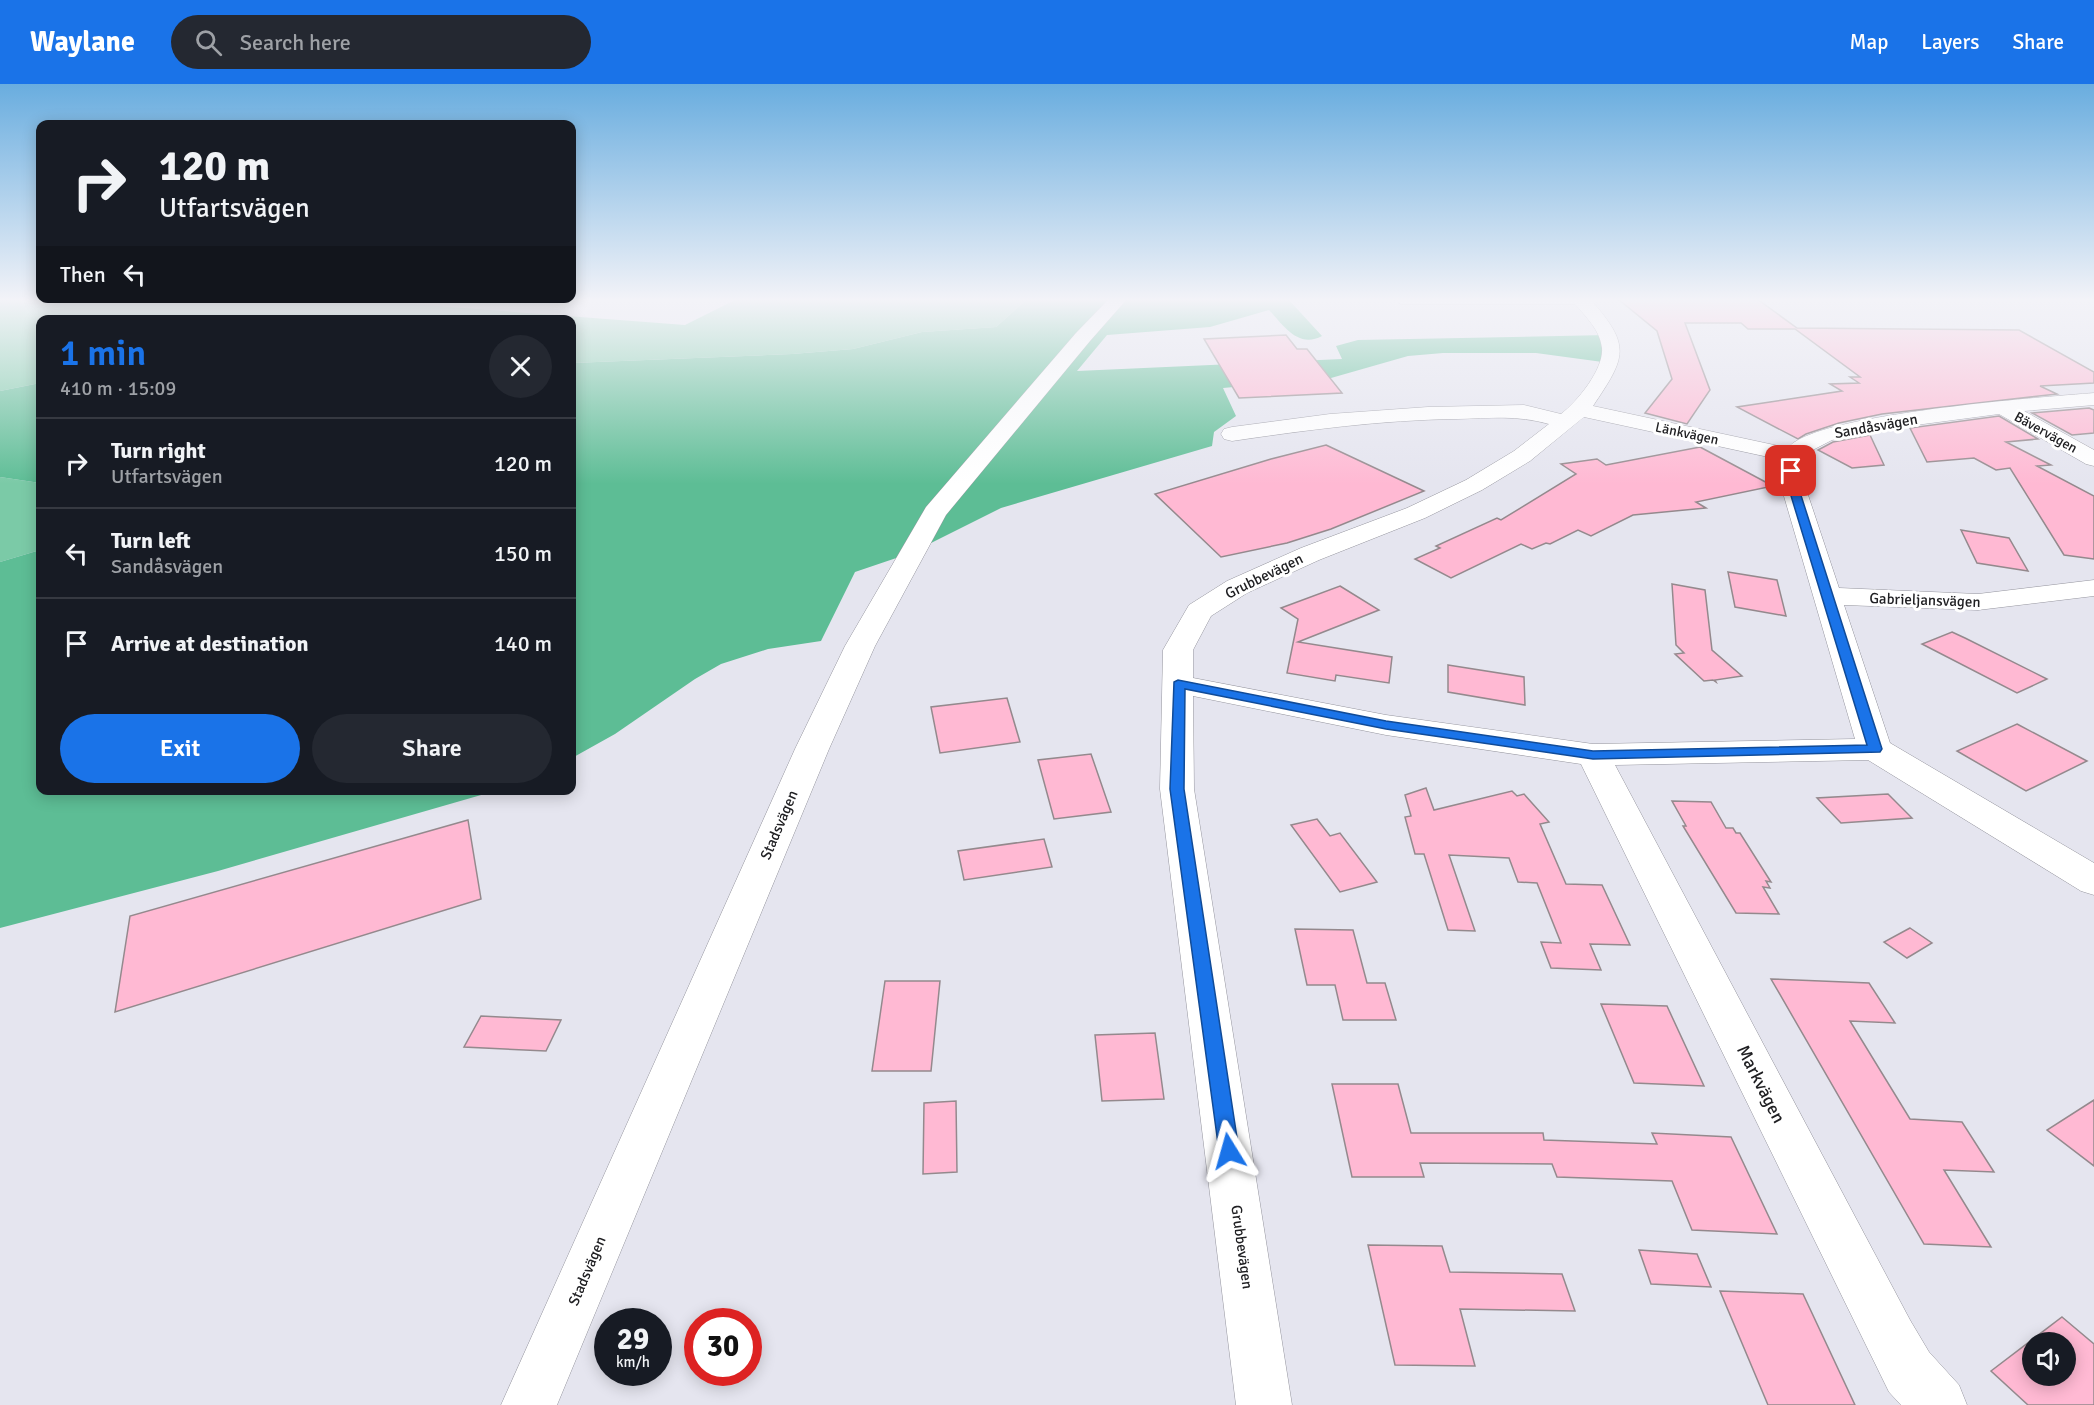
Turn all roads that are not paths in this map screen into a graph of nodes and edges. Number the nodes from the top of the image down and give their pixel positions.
1 (1063, 361) edge
2 (1609, 361) edge
3 (2094, 399) edge
4 (1999, 406) junction
5 (1572, 416) junction
6 (1232, 434) dead end
7 (1794, 456) junction
8 (2094, 459) edge
9 (2094, 588) edge
10 (1827, 596) junction
11 (1178, 684) junction
12 (1875, 749) junction
13 (1593, 755) junction
14 (2094, 881) edge
15 (529, 1405) edge
16 (1264, 1405) edge
17 (1939, 1405) edge

1 - 15 street, Stadsvägen
2 - 5 street, Grubbevägen
3 - 4 street, Sandåsvägen
4 - 7 street, Sandåsvägen
4 - 8 street, Bävervägen
5 - 6 street
5 - 7 street, Länkvägen
5 - 11 street, Grubbevägen
7 - 10 street
9 - 10 street, Gabrieljansvägen
10 - 12 street
11 - 13 street
11 - 16 street, Grubbevägen
12 - 13 street
12 - 14 street
13 - 17 street, Markvägen

